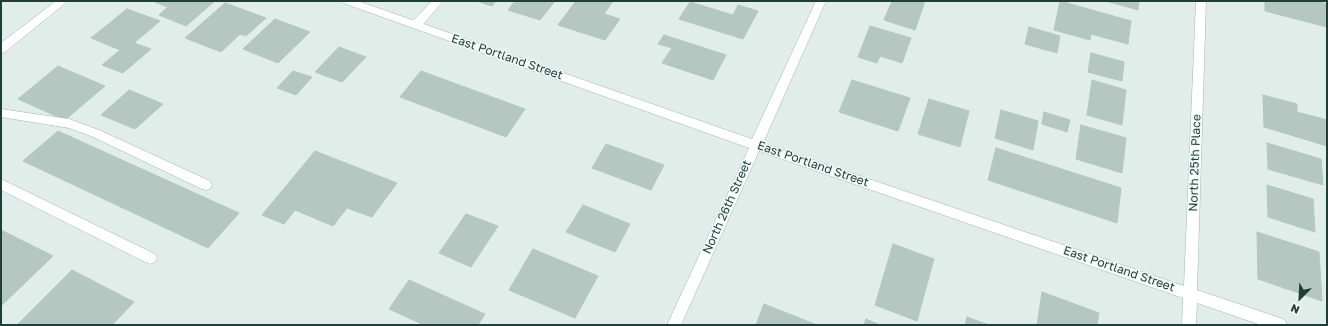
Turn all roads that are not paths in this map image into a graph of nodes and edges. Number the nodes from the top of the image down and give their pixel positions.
1 (63, 1) edge
2 (347, 1) edge
3 (438, 1) edge
4 (821, 1) edge
5 (1200, 1) edge
6 (416, 25) junction
7 (1, 49) edge
8 (1, 113) edge
9 (755, 145) junction
10 (1, 184) edge
11 (206, 185) dead end
12 (150, 258) dead end
13 (1190, 294) junction
14 (674, 325) edge
15 (1189, 325) edge
16 (1280, 325) edge

1 - 7 street
2 - 6 street, East Portland Street
3 - 6 street
4 - 9 street, North 26th Street
5 - 13 street, North 25th Place
6 - 9 street, East Portland Street
8 - 11 street
9 - 13 street, East Portland Street
9 - 14 street, North 26th Street
10 - 12 street
13 - 15 street, North 25th Place
13 - 16 street, East Portland Street

